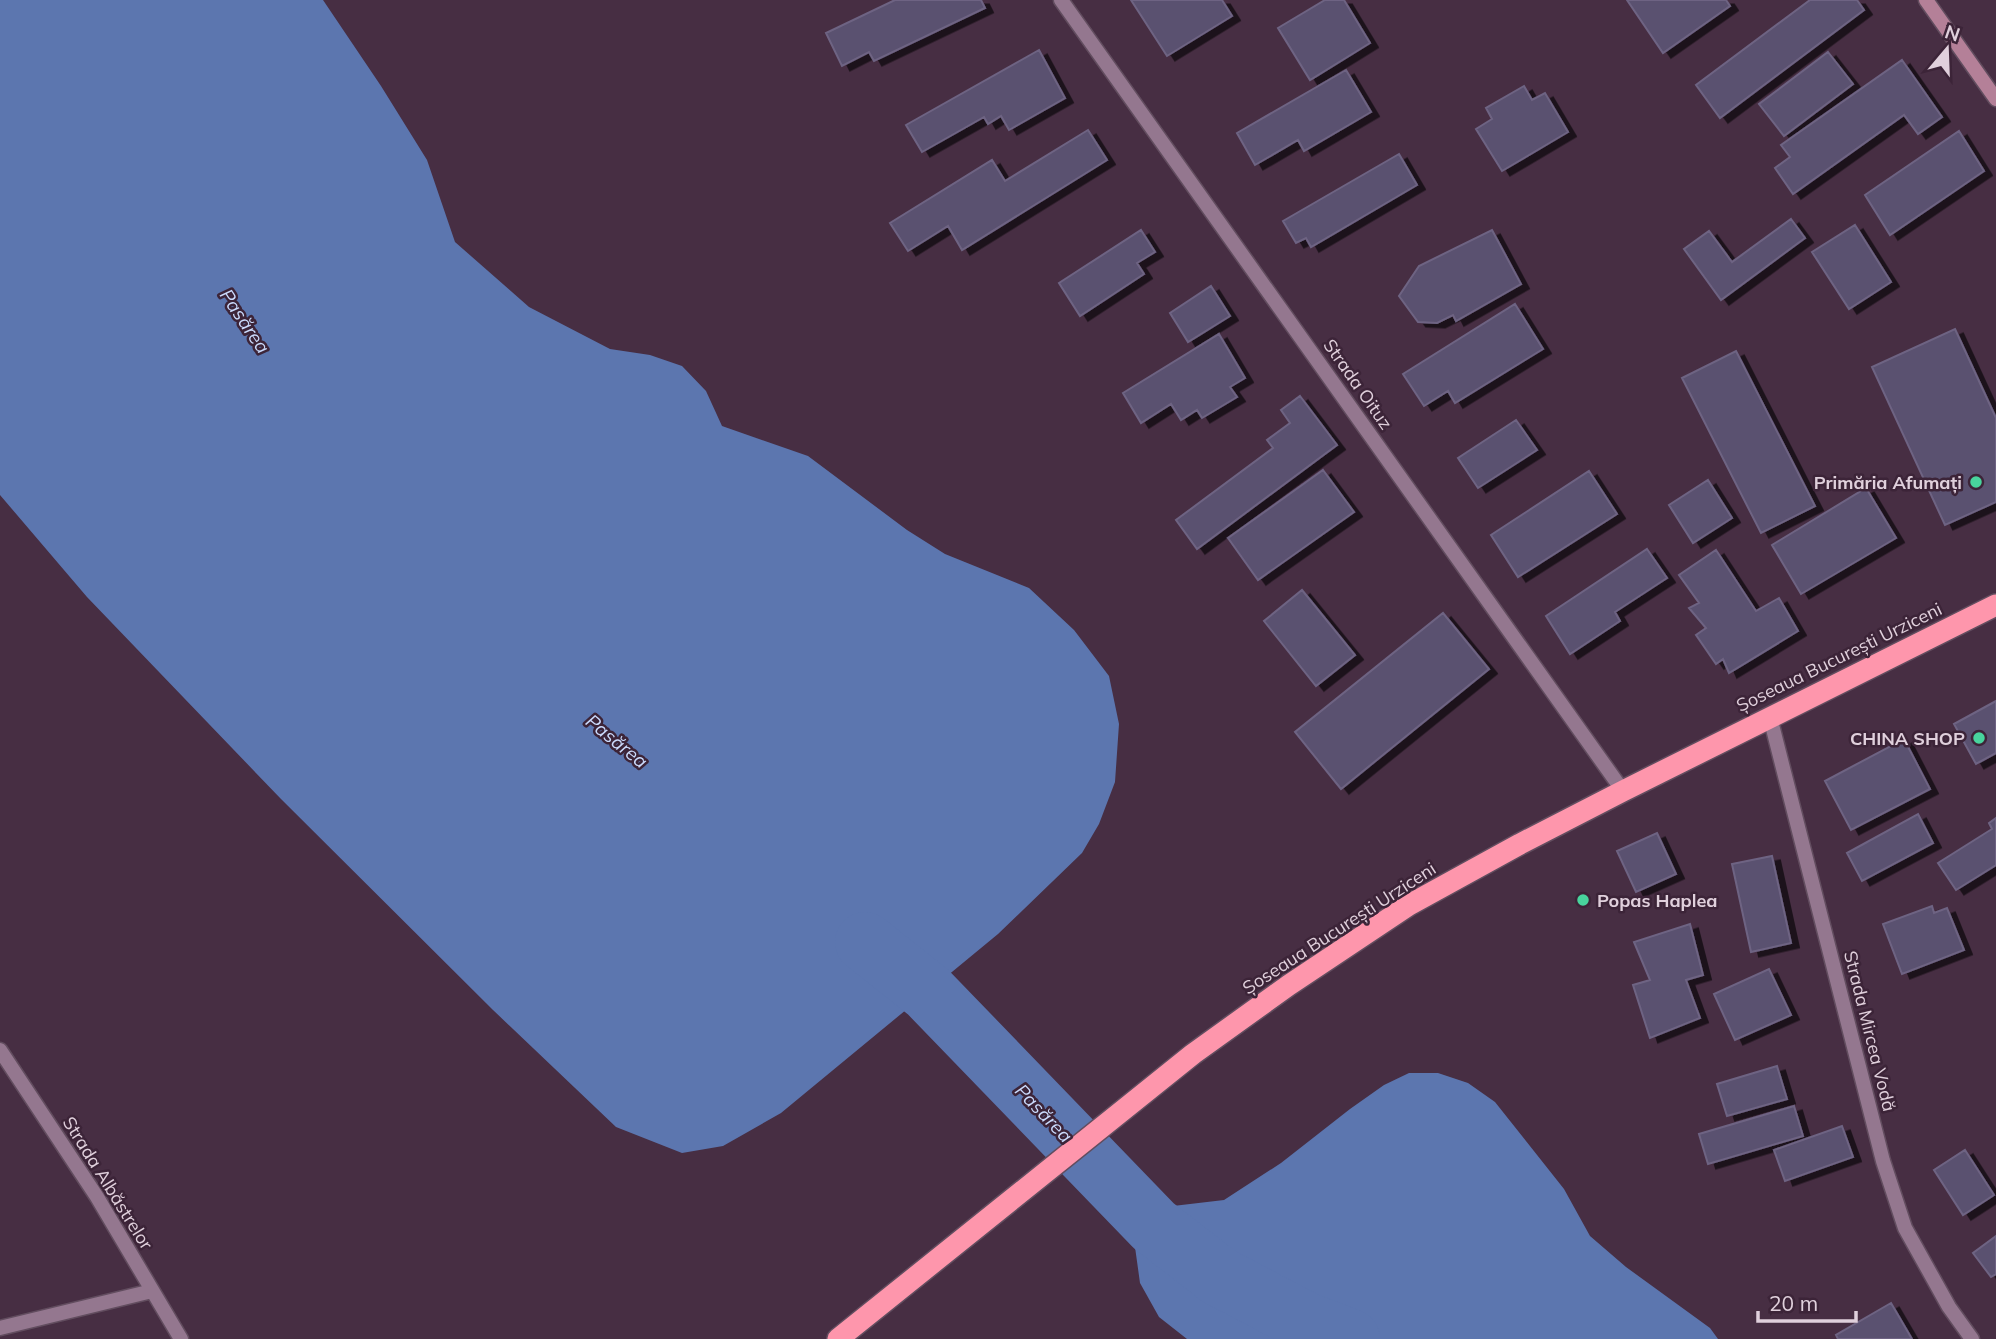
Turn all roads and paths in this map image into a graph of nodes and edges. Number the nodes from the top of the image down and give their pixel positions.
1 (1061, 0) edge
2 (1926, 0) edge
3 (1996, 99) edge
4 (1996, 605) edge
5 (1770, 717) junction
6 (1623, 791) junction
7 (0, 1050) edge
8 (152, 1291) junction
9 (0, 1328) edge
10 (181, 1339) edge
11 (838, 1339) edge
12 (1972, 1339) edge

1 - 6 street, Strada Oituz
2 - 3 main road
4 - 5 highway, Șoseaua București Urziceni
5 - 6 highway, Șoseaua București Urziceni
5 - 12 street, Strada Mircea Vodă
6 - 11 highway, Șoseaua București Urziceni
7 - 8 street, Strada Albăstrelor
8 - 9 street
8 - 10 street, Strada Albăstrelor

